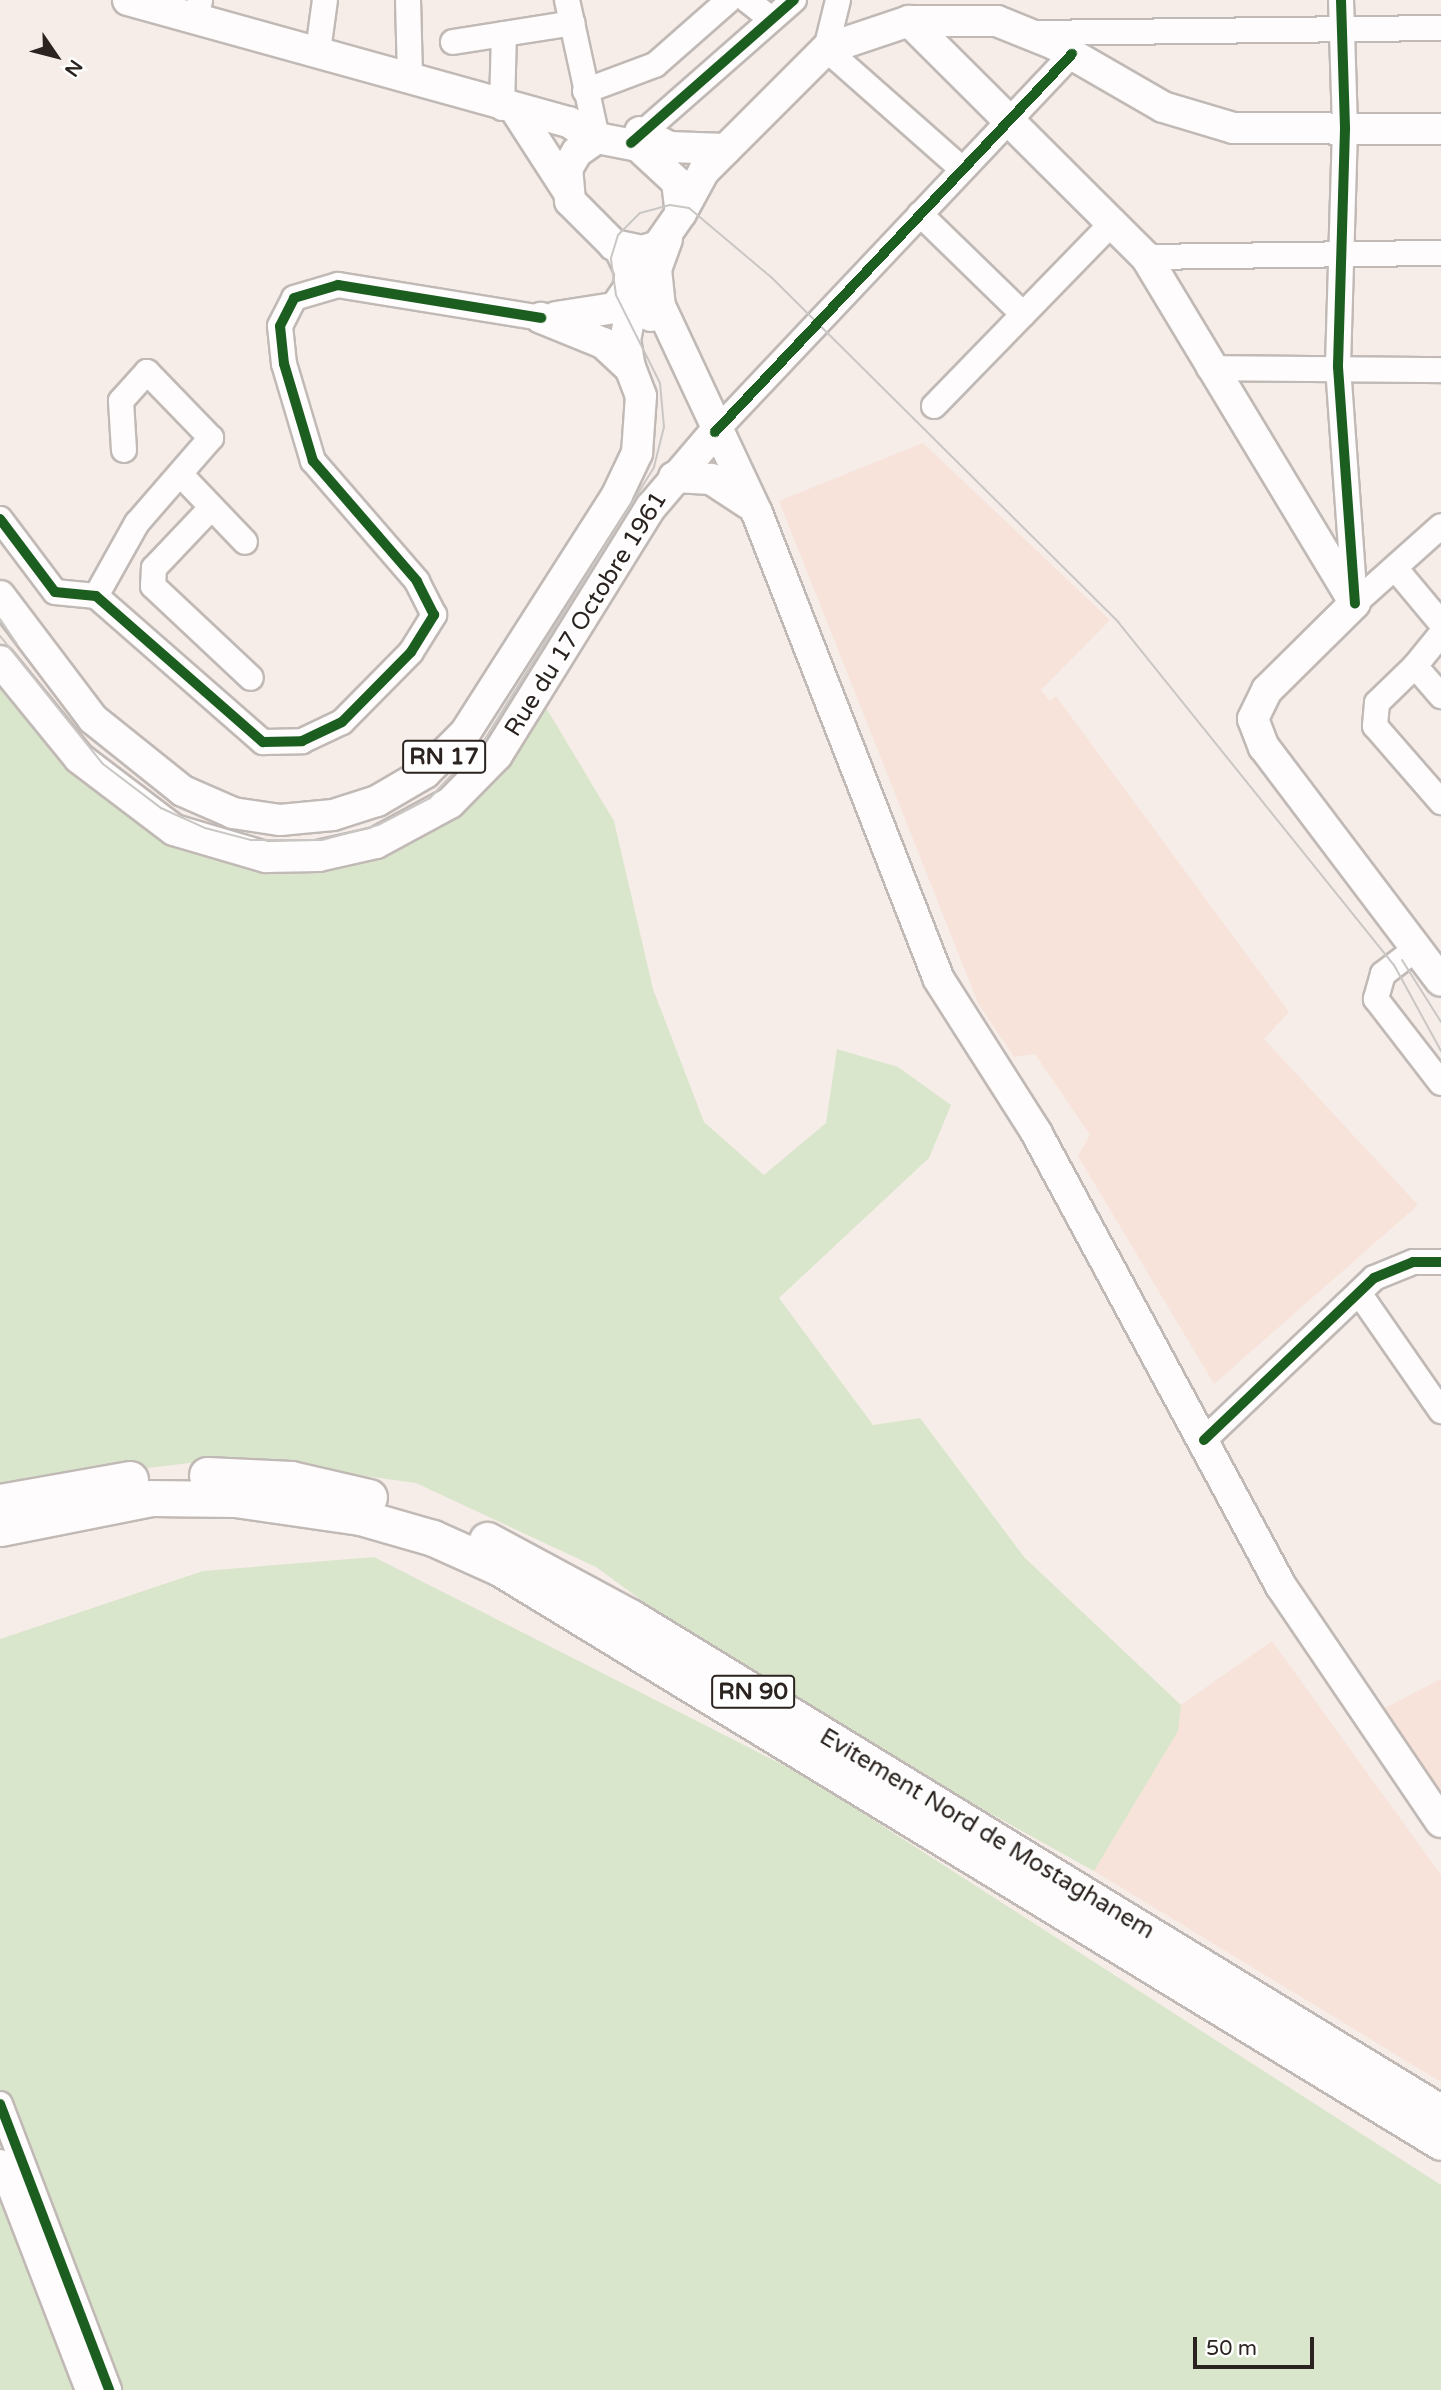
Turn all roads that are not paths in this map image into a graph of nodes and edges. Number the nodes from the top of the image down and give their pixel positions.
1 (128, 0) edge
2 (325, 0) edge
3 (408, 0) edge
4 (729, 0) edge
5 (747, 0) edge
6 (794, 0) edge
7 (838, 0) edge
8 (1341, 0) edge
9 (571, 7) edge
10 (198, 9) edge
11 (770, 18) junction
12 (909, 21) junction
13 (1345, 26) junction
14 (1441, 28) edge
15 (1030, 33) junction
16 (504, 34) junction
17 (453, 42) dead end
18 (826, 49) junction
19 (318, 51) junction
20 (1072, 54) junction
21 (410, 76) junction
22 (585, 91) junction
23 (510, 110) junction
24 (1011, 118) junction
25 (1345, 129) junction
26 (1441, 129) edge
27 (635, 138) junction
28 (595, 139) junction
29 (726, 149) junction
30 (657, 160) junction
31 (962, 169) junction
32 (566, 188) junction
33 (920, 214) junction
34 (1114, 221) junction
35 (674, 226) junction
36 (1340, 252) junction
37 (1441, 253) edge
38 (1146, 257) junction
39 (628, 264) junction
40 (1023, 314) junction
41 (541, 317) junction
42 (1338, 367) junction
43 (630, 368) junction
44 (1209, 368) junction
45 (1441, 370) edge
46 (934, 406) dead end
47 (715, 432) junction
48 (124, 450) dead end
49 (182, 476) junction
50 (674, 477) junction
51 (211, 508) junction
52 (757, 513) junction
53 (0, 519) edge
54 (1441, 526) edge
55 (245, 541) dead end
56 (1395, 568) junction
57 (0, 596) edge
58 (96, 596) junction
59 (1355, 603) junction
60 (1441, 623) edge
61 (1441, 634) edge
62 (0, 661) edge
63 (1415, 666) junction
64 (251, 678) dead end
65 (1441, 696) edge
66 (1441, 802) edge
67 (1417, 948) junction
68 (1441, 981) edge
69 (1441, 1083) edge
70 (1441, 1262) edge
71 (1359, 1293) junction
72 (1441, 1411) edge
73 (1204, 1440) junction
74 (0, 1502) edge
75 (0, 1528) edge
76 (1441, 1822) edge
77 (0, 2104) edge
78 (1441, 2113) edge
79 (1441, 2142) edge
80 (0, 2162) edge
81 (88, 2390) edge
82 (109, 2390) edge

1 - 10 main road
2 - 19 street
3 - 21 street
4 - 22 street
5 - 11 street
6 - 11 street
7 - 18 street
8 - 13 street
9 - 16 street
9 - 22 street
10 - 19 main road
11 - 27 street
12 - 15 main road
12 - 18 main road
12 - 24 main road
13 - 14 street
13 - 15 street
13 - 25 street
15 - 20 main road
16 - 17 street
16 - 23 street
18 - 29 main road
18 - 31 street
19 - 21 main road
20 - 24 street
20 - 25 main road
21 - 23 main road
22 - 28 street
23 - 28 main road
23 - 32 main road
24 - 31 street
24 - 34 main road
25 - 26 main road
25 - 36 street
27 - 28 main road
27 - 29 main road
27 - 30 main road
28 - 32 main road
29 - 30 main road
29 - 35 main road
30 - 35 main road
31 - 33 street
32 - 39 main road
33 - 40 street
33 - 47 street
34 - 38 main road
34 - 40 street
35 - 39 main road
35 - 47 main road
36 - 37 street
36 - 38 street
36 - 42 street
38 - 44 main road
39 - 41 main road
39 - 43 main road
39 - 47 main road
40 - 46 street
41 - 43 main road, Rue du 17 Octobre 1961 / RN 17
41 - 58 street
42 - 44 street
42 - 45 street
42 - 59 street
43 - 57 main road, Rue du 17 Octobre 1961 / RN 17
44 - 59 main road
47 - 50 main road, Rue du 17 Octobre 1961 / RN 17
47 - 52 main road
48 - 49 street
49 - 51 street
49 - 58 street
50 - 52 main road
50 - 62 main road, Rue du 17 Octobre 1961 / RN 17
51 - 55 street
51 - 64 street
52 - 73 main road
53 - 58 street
54 - 56 street
56 - 59 street
56 - 60 street
59 - 67 main road
61 - 63 street
63 - 65 street
63 - 66 street
67 - 68 main road
67 - 69 street
70 - 71 street
71 - 72 street
71 - 73 street
73 - 76 main road
74 - 78 highway, Evitement Nord de Mostaghanem / RN 90
75 - 79 highway, Evitement Nord de Mostaghanem / RN 90
77 - 82 street
80 - 81 street

